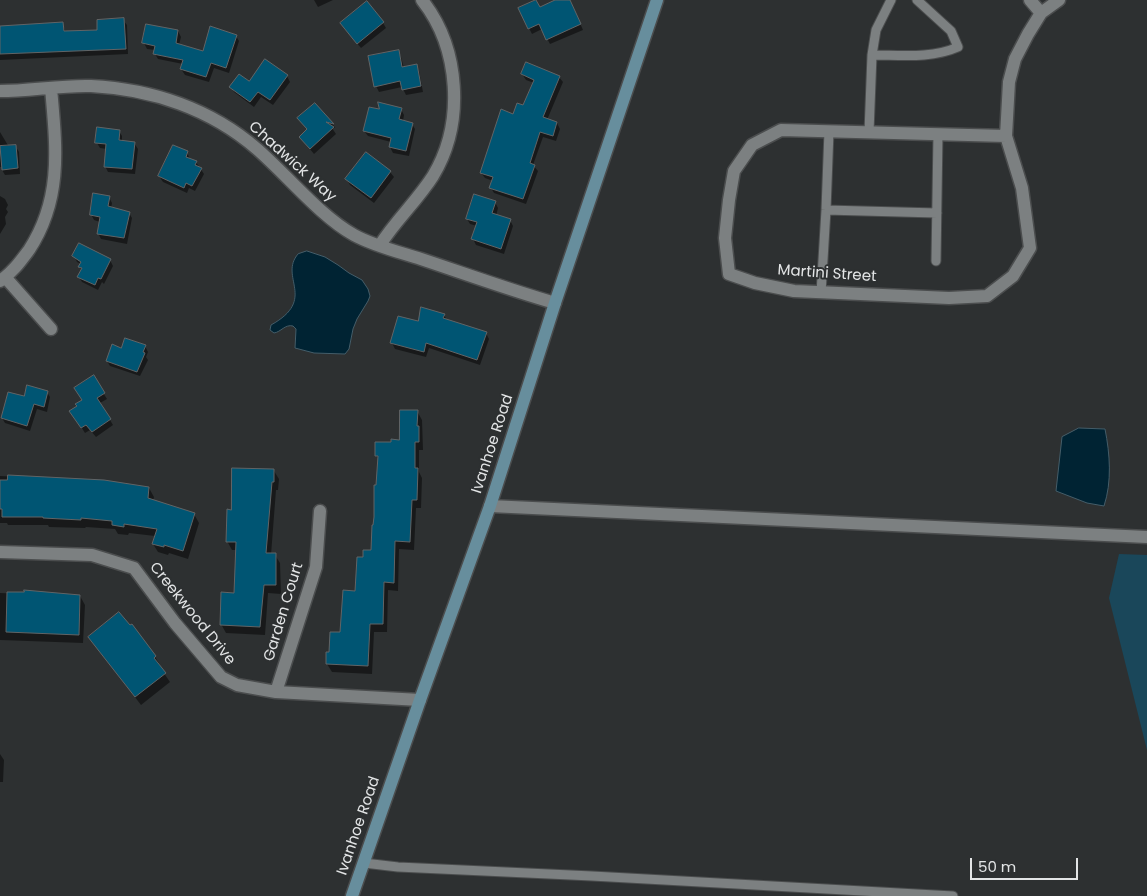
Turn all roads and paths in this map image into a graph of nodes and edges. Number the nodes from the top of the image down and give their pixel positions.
1 (422, 0) edge
2 (657, 0) edge
3 (891, 0) edge
4 (917, 0) edge
5 (1030, 0) edge
6 (1059, 0) edge
7 (1041, 13) junction
8 (872, 54) junction
9 (52, 88) junction
10 (0, 90) edge
11 (829, 131) junction
12 (869, 132) junction
13 (938, 134) junction
14 (1006, 136) junction
15 (826, 210) junction
16 (937, 213) junction
17 (380, 245) junction
18 (936, 261) dead end
19 (3, 279) edge
20 (821, 293) junction
21 (554, 303) junction
22 (51, 329) dead end
23 (490, 506) junction
24 (320, 511) dead end
25 (1147, 537) edge
26 (0, 552) edge
27 (276, 692) junction
28 (420, 700) junction
29 (364, 863) junction
30 (352, 896) edge
31 (953, 896) edge

1 - 17 street
2 - 21 main road, Ivanhoe Road
3 - 8 lane
4 - 8 lane
5 - 7 street
6 - 7 street, Martini Street
7 - 14 street, Martini Street
8 - 12 lane
9 - 10 street, Chadwick Way
9 - 17 street, Chadwick Way
9 - 19 street
11 - 12 street, Martini Street
11 - 15 lane
11 - 20 street, Martini Street
12 - 13 street, Martini Street
13 - 14 street, Martini Street
13 - 16 lane
14 - 20 street, Martini Street
15 - 16 lane
15 - 20 lane
16 - 18 lane
17 - 21 street, Chadwick Way
19 - 22 street
21 - 23 main road, Ivanhoe Road
23 - 25 street
23 - 28 main road, Ivanhoe Road
24 - 27 street, Garden Court
26 - 27 street, Creekwood Drive
27 - 28 street, Creekwood Drive
28 - 29 main road, Ivanhoe Road
29 - 30 main road, Ivanhoe Road
29 - 31 lane

